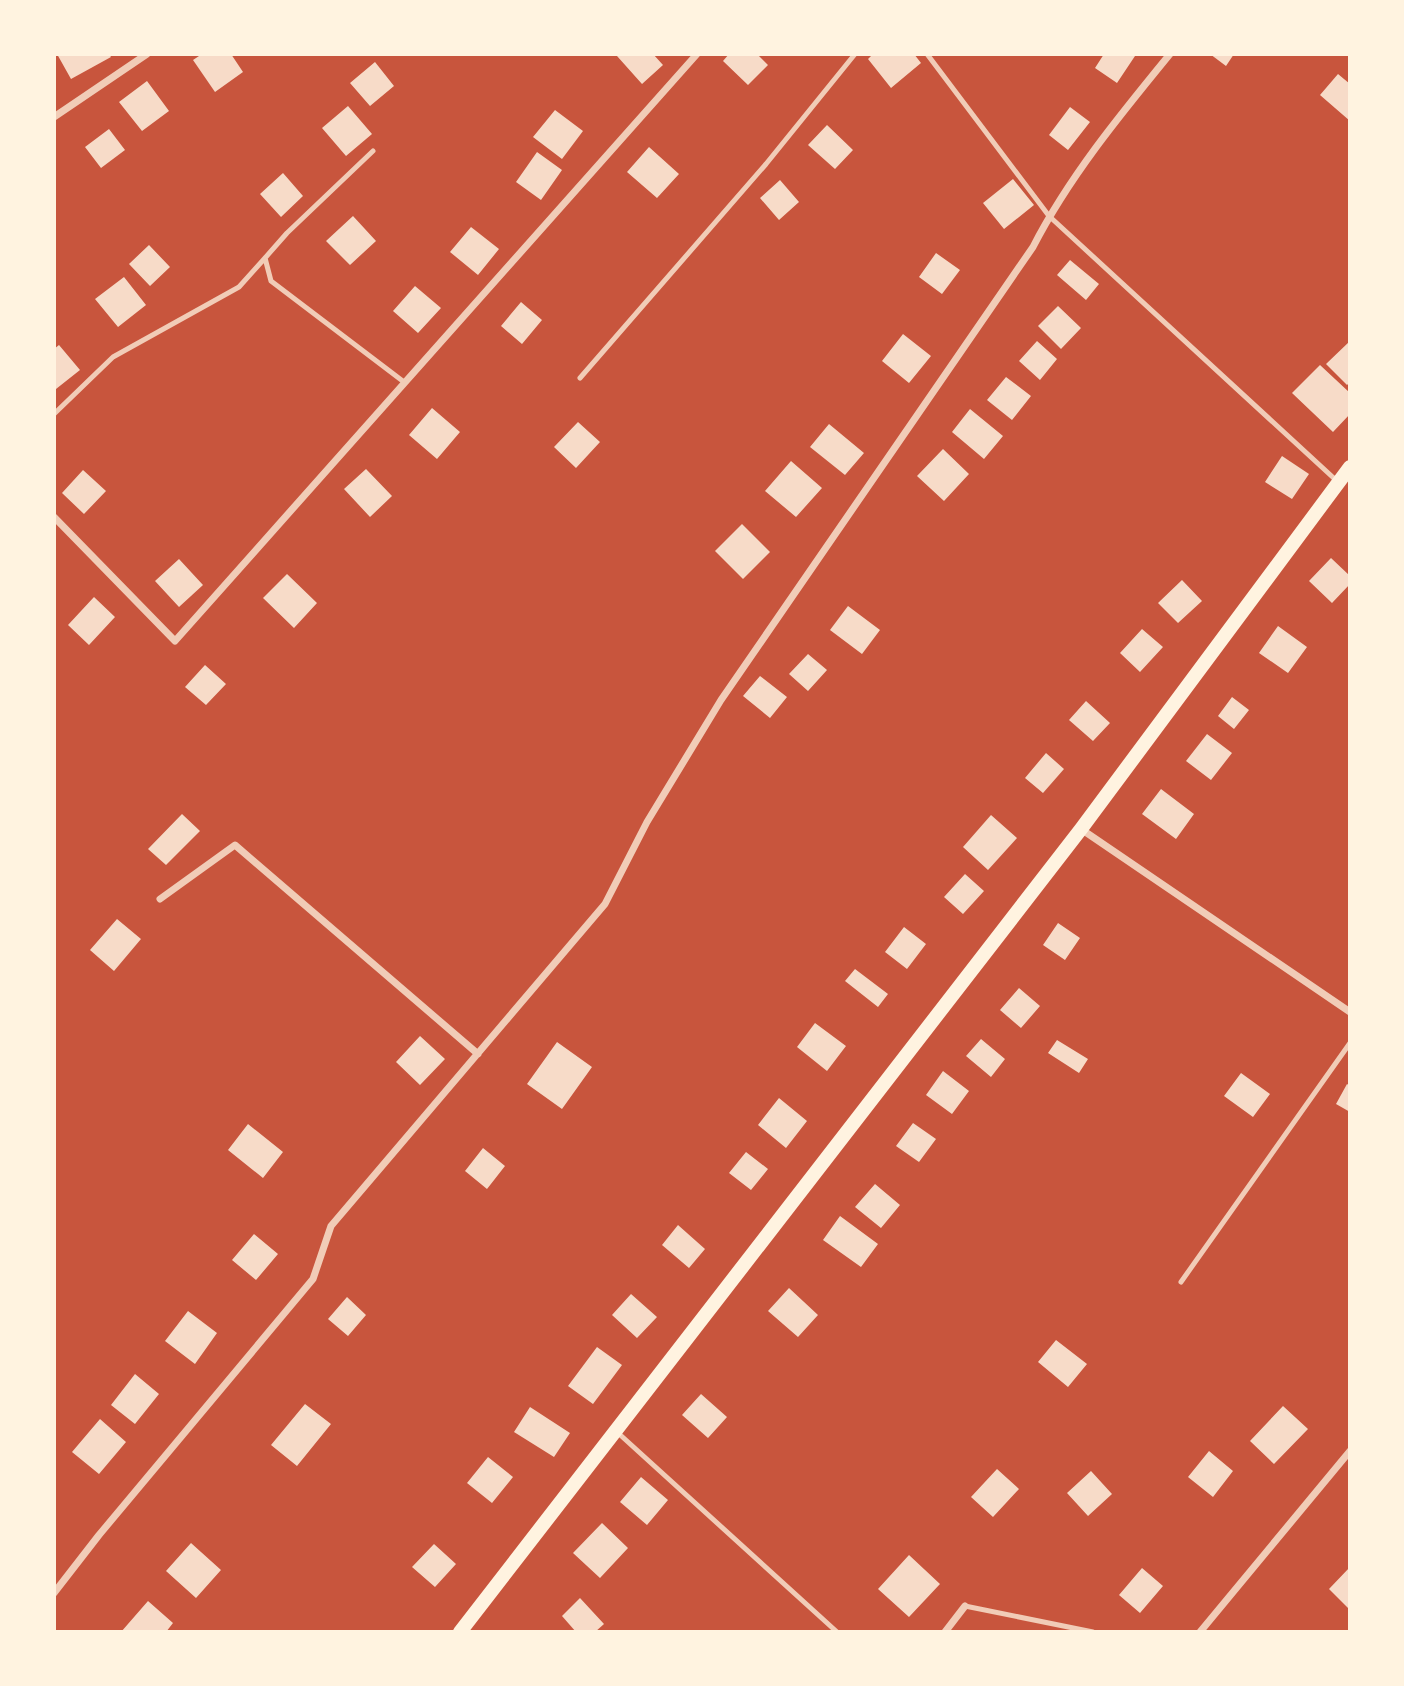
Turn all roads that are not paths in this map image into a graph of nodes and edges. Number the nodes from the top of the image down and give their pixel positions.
1 (147, 54) edge
2 (697, 54) edge
3 (855, 54) edge
4 (927, 54) edge
5 (1170, 54) edge
6 (54, 117) edge
7 (373, 151) dead end
8 (1049, 216) junction
9 (265, 258) junction
10 (580, 377) dead end
11 (404, 382) junction
12 (54, 414) edge
13 (1350, 467) edge
14 (1338, 482) junction
15 (54, 517) edge
16 (1082, 829) junction
17 (160, 899) dead end
18 (1350, 1012) edge
19 (1350, 1043) edge
20 (478, 1054) junction
21 (1181, 1282) dead end
22 (616, 1431) junction
23 (1350, 1451) edge
24 (54, 1593) edge
25 (965, 1606) joint
26 (460, 1632) edge
27 (837, 1632) edge
28 (945, 1632) edge
29 (1093, 1632) edge
30 (1200, 1632) edge

1 - 6 street
2 - 11 street
3 - 10 lane
4 - 8 lane
5 - 8 street
7 - 9 lane
8 - 14 lane
8 - 20 street
9 - 11 lane
9 - 12 lane
11 - 15 street
13 - 14 main road
14 - 16 main road
16 - 18 street
16 - 22 main road
17 - 20 street
19 - 21 lane
20 - 24 street
22 - 26 main road
22 - 27 lane
23 - 30 street
25 - 28 street
25 - 29 lane

